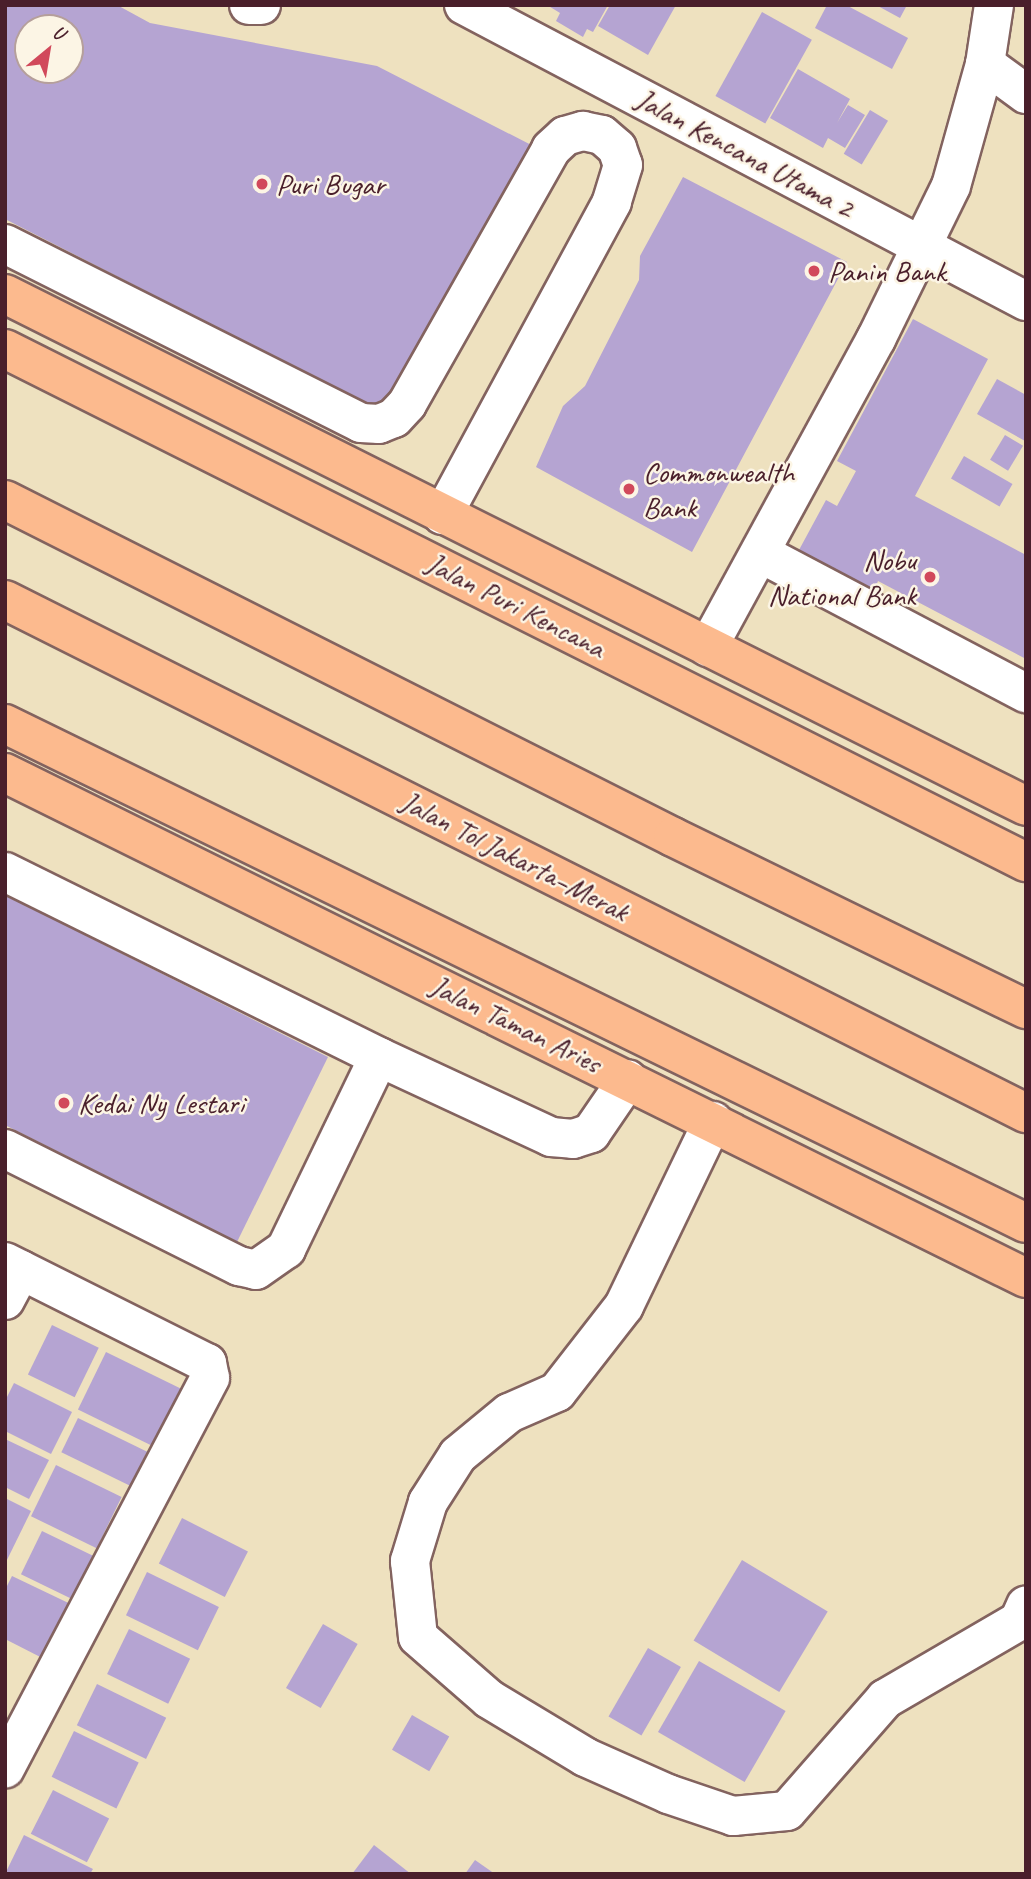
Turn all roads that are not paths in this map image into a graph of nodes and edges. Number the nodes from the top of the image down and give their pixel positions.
1 (249, 5) edge
2 (261, 5) edge
3 (464, 5) edge
4 (994, 5) edge
5 (985, 64) junction
6 (1026, 94) edge
7 (5, 244) edge
8 (923, 247) junction
9 (5, 294) edge
10 (1026, 301) edge
11 (5, 349) edge
12 (5, 500) edge
13 (443, 515) junction
14 (760, 553) junction
15 (5, 600) edge
16 (708, 647) junction
17 (1026, 693) edge
18 (5, 723) edge
19 (5, 773) edge
20 (1026, 806) edge
21 (1026, 862) edge
22 (5, 872) edge
23 (1026, 1009) edge
24 (379, 1057) junction
25 (628, 1079) junction
26 (750, 1085) junction
27 (1026, 1113) edge
28 (720, 1125) junction
29 (5, 1149) edge
30 (950, 1184) junction
31 (1026, 1223) edge
32 (927, 1228) junction
33 (10, 1278) edge
34 (1026, 1278) edge
35 (1026, 1605) edge
36 (5, 1769) edge

1 - 2 street
3 - 8 street, Jalan Kencana Utama 2
4 - 5 street
5 - 6 street
5 - 8 street
7 - 13 street
8 - 10 street, Jalan Kencana Utama 2
8 - 14 street
9 - 13 main road, Jalan Puri Kencana
11 - 21 main road, Jalan Puri Kencana
12 - 23 main road
13 - 16 main road, Jalan Puri Kencana
14 - 16 street
14 - 17 street
15 - 27 main road, Jalan Tol Jakarta–Merak
16 - 20 main road, Jalan Puri Kencana
18 - 26 main road, Jalan Taman Aries
19 - 25 main road, Jalan Taman Aries
22 - 24 street
24 - 25 street
24 - 29 street
25 - 28 main road, Jalan Taman Aries
26 - 28 main road
26 - 30 main road, Jalan Taman Aries
28 - 32 main road, Jalan Taman Aries
28 - 35 street
30 - 31 main road, Jalan Taman Aries
30 - 32 main road
32 - 34 main road, Jalan Taman Aries
33 - 36 street

